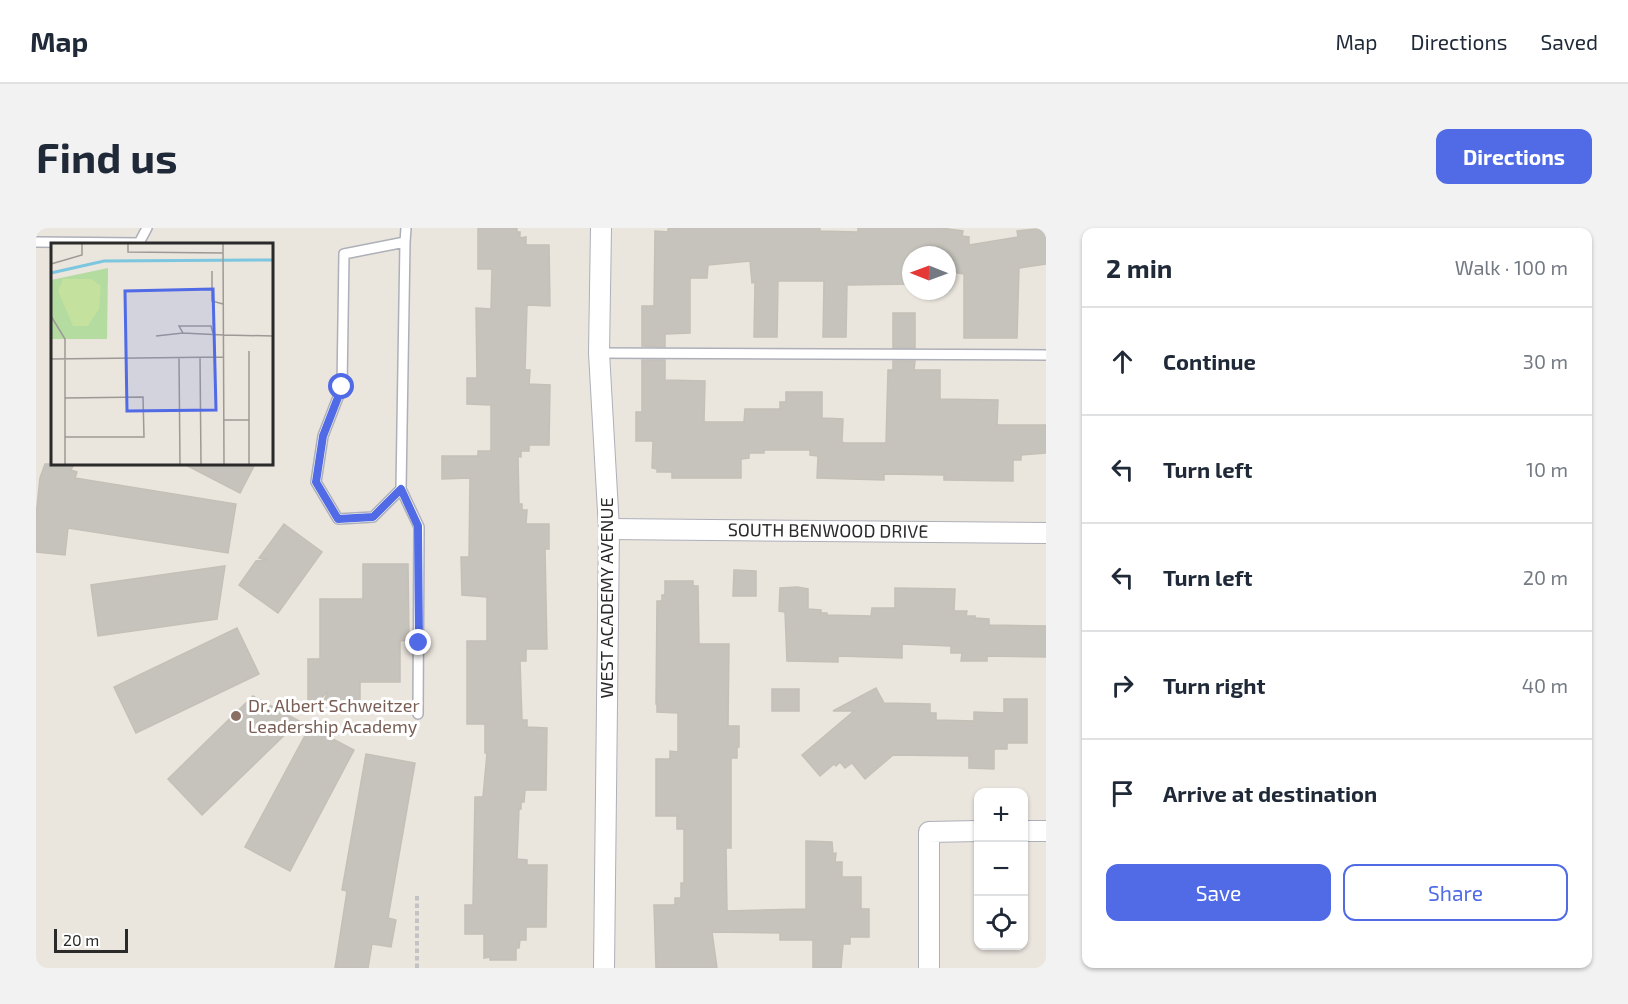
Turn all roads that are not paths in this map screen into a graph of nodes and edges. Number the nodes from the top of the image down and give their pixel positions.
1 (147, 228) edge
2 (405, 228) edge
3 (601, 228) edge
4 (36, 242) edge
5 (405, 242) junction
6 (599, 353) junction
7 (1046, 356) edge
8 (401, 489) junction
9 (609, 530) junction
10 (1046, 533) edge
11 (418, 714) dead end
12 (974, 831) edge
13 (1028, 831) edge
14 (1046, 831) edge
15 (604, 968) edge
16 (929, 968) edge

1 - 4 lane
2 - 5 lane
3 - 6 street, WEST ACADEMY AVENUE
5 - 8 lane
5 - 8 lane
6 - 7 lane
6 - 9 street, WEST ACADEMY AVENUE
8 - 11 lane
9 - 10 street, SOUTH BENWOOD DRIVE
9 - 15 street, WEST ACADEMY AVENUE
12 - 16 street
13 - 14 street

